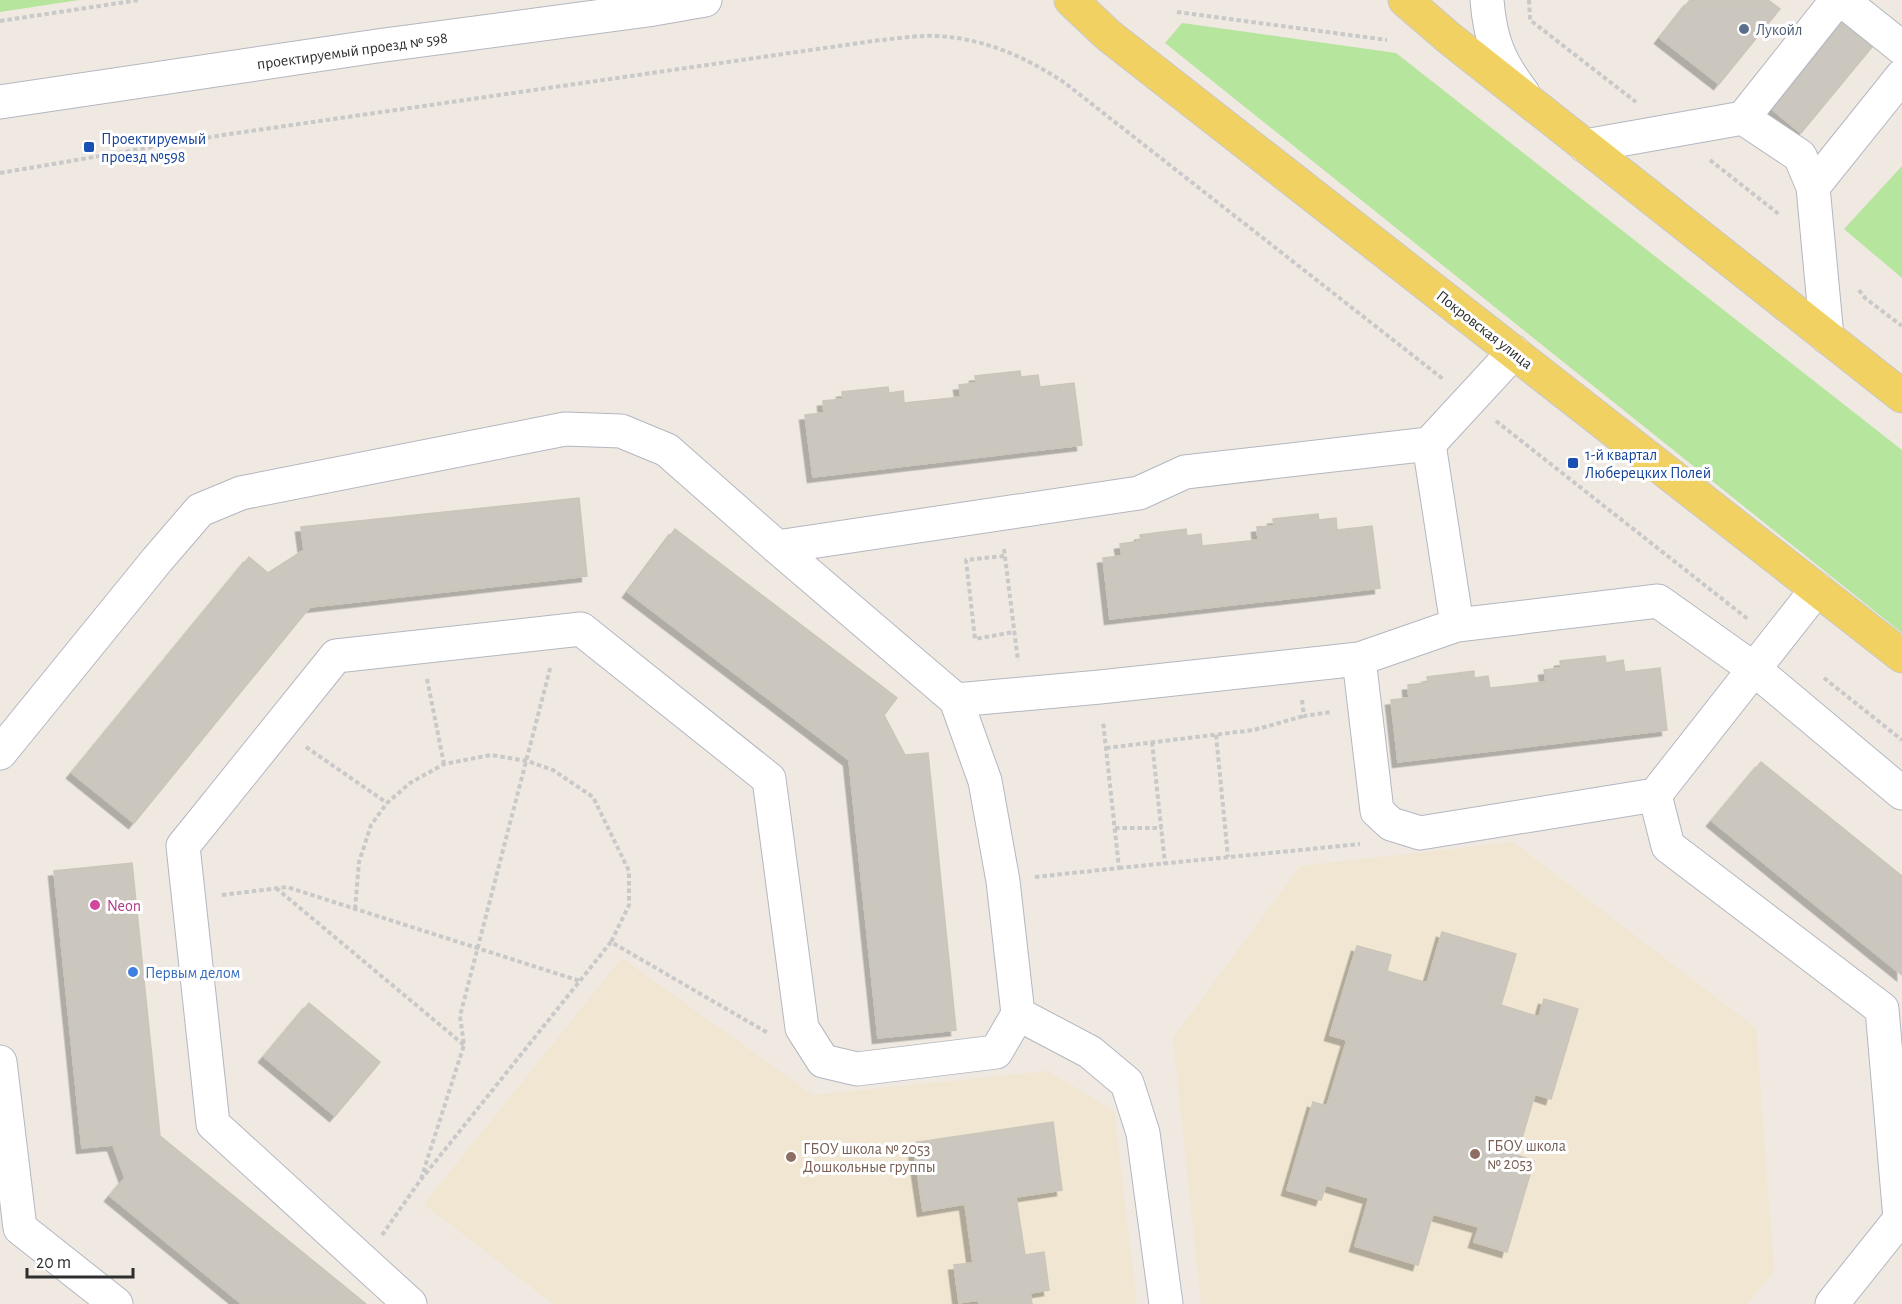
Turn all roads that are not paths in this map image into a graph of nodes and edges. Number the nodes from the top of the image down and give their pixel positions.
1 (705, 0) edge
2 (1071, 0) edge
3 (1405, 0) edge
4 (1486, 0) edge
5 (1837, 0) edge
6 (1842, 0) edge
7 (657, 5) edge
8 (1902, 48) edge
9 (1902, 76) edge
10 (0, 102) edge
11 (1532, 103) junction
12 (1743, 118) junction
13 (1586, 146) junction
14 (1813, 187) junction
15 (1827, 337) junction
16 (1514, 352) junction
17 (1902, 396) edge
18 (1430, 444) junction
19 (777, 548) junction
20 (1817, 589) junction
21 (1457, 625) junction
22 (1902, 656) edge
23 (1359, 659) junction
24 (1754, 669) junction
25 (956, 700) junction
26 (0, 753) edge
27 (1902, 793) edge
28 (1655, 795) junction
29 (1018, 1014) junction
30 (0, 1062) edge
31 (116, 1304) edge
32 (411, 1304) edge
33 (1166, 1304) edge
34 (1832, 1304) edge

1 - 7 street, проектируемый проезд № 598
2 - 16 main road, Покровская улица
3 - 11 main road
4 - 11 street
5 - 12 street
6 - 8 street
7 - 10 street, проектируемый проезд № 598
9 - 14 street
11 - 13 main road
12 - 13 street
12 - 14 street
13 - 15 main road
14 - 15 street
15 - 17 main road
16 - 18 street
16 - 20 main road, Покровская улица
18 - 19 street
18 - 21 street
19 - 25 street
19 - 26 street
20 - 22 main road, Покровская улица
20 - 24 street
21 - 23 street
21 - 24 street
23 - 25 street
23 - 28 street
24 - 27 street
24 - 28 street
25 - 29 street
28 - 34 street
29 - 32 street
29 - 33 street
30 - 31 street

